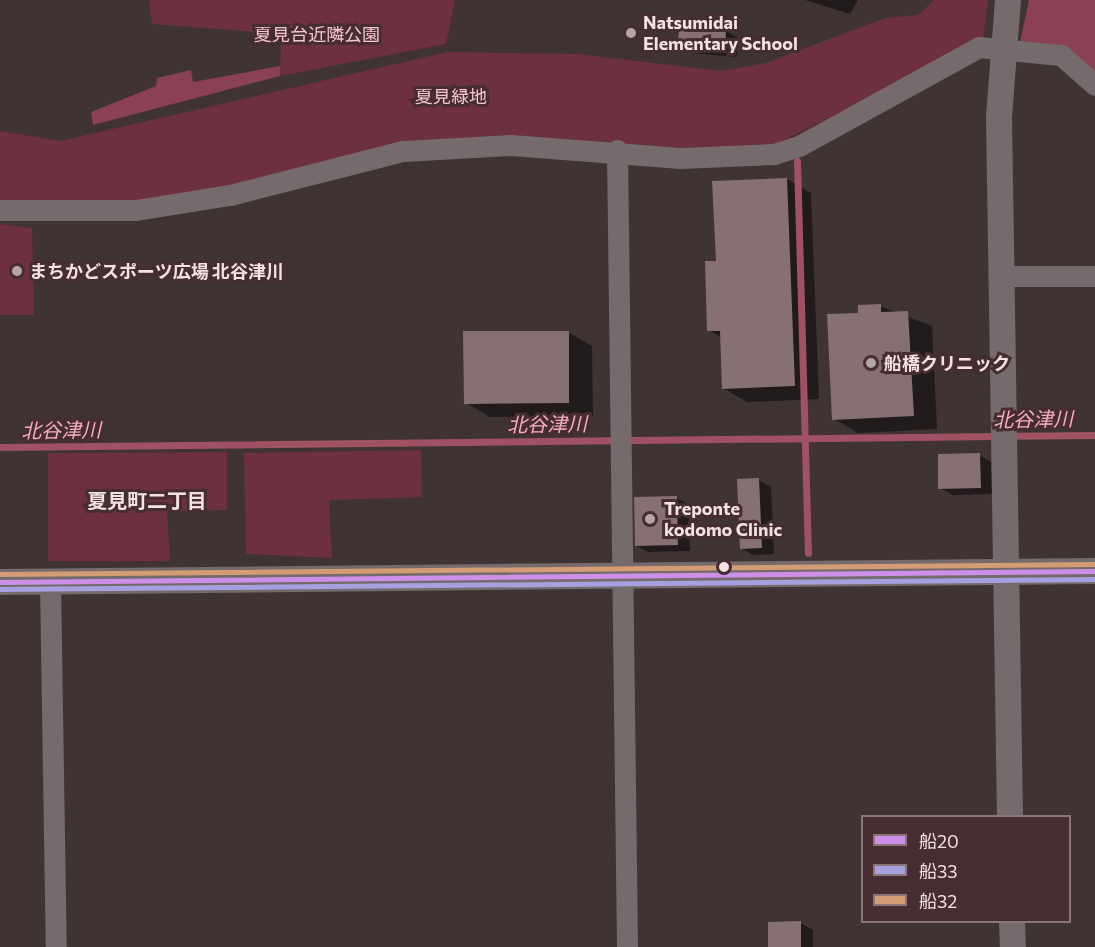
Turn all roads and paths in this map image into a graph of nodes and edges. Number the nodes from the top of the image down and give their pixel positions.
1 (1008, 0) edge
2 (1001, 48) junction
3 (1095, 85) edge
4 (617, 150) junction
5 (0, 210) edge
6 (1001, 276) junction
7 (1095, 276) edge
8 (1005, 571) junction
9 (1095, 571) edge
10 (622, 576) junction
11 (50, 581) junction
12 (0, 582) edge
13 (1010, 815) edge
14 (1012, 923) edge
15 (56, 947) edge
16 (627, 947) edge
17 (1013, 947) edge

1 - 2 street
2 - 3 street
2 - 4 street
2 - 6 street
4 - 5 street
4 - 10 street
6 - 7 street
6 - 8 street
8 - 9 street
8 - 10 street
8 - 13 street
10 - 11 street
10 - 16 street
11 - 12 street
11 - 15 street
14 - 17 street

